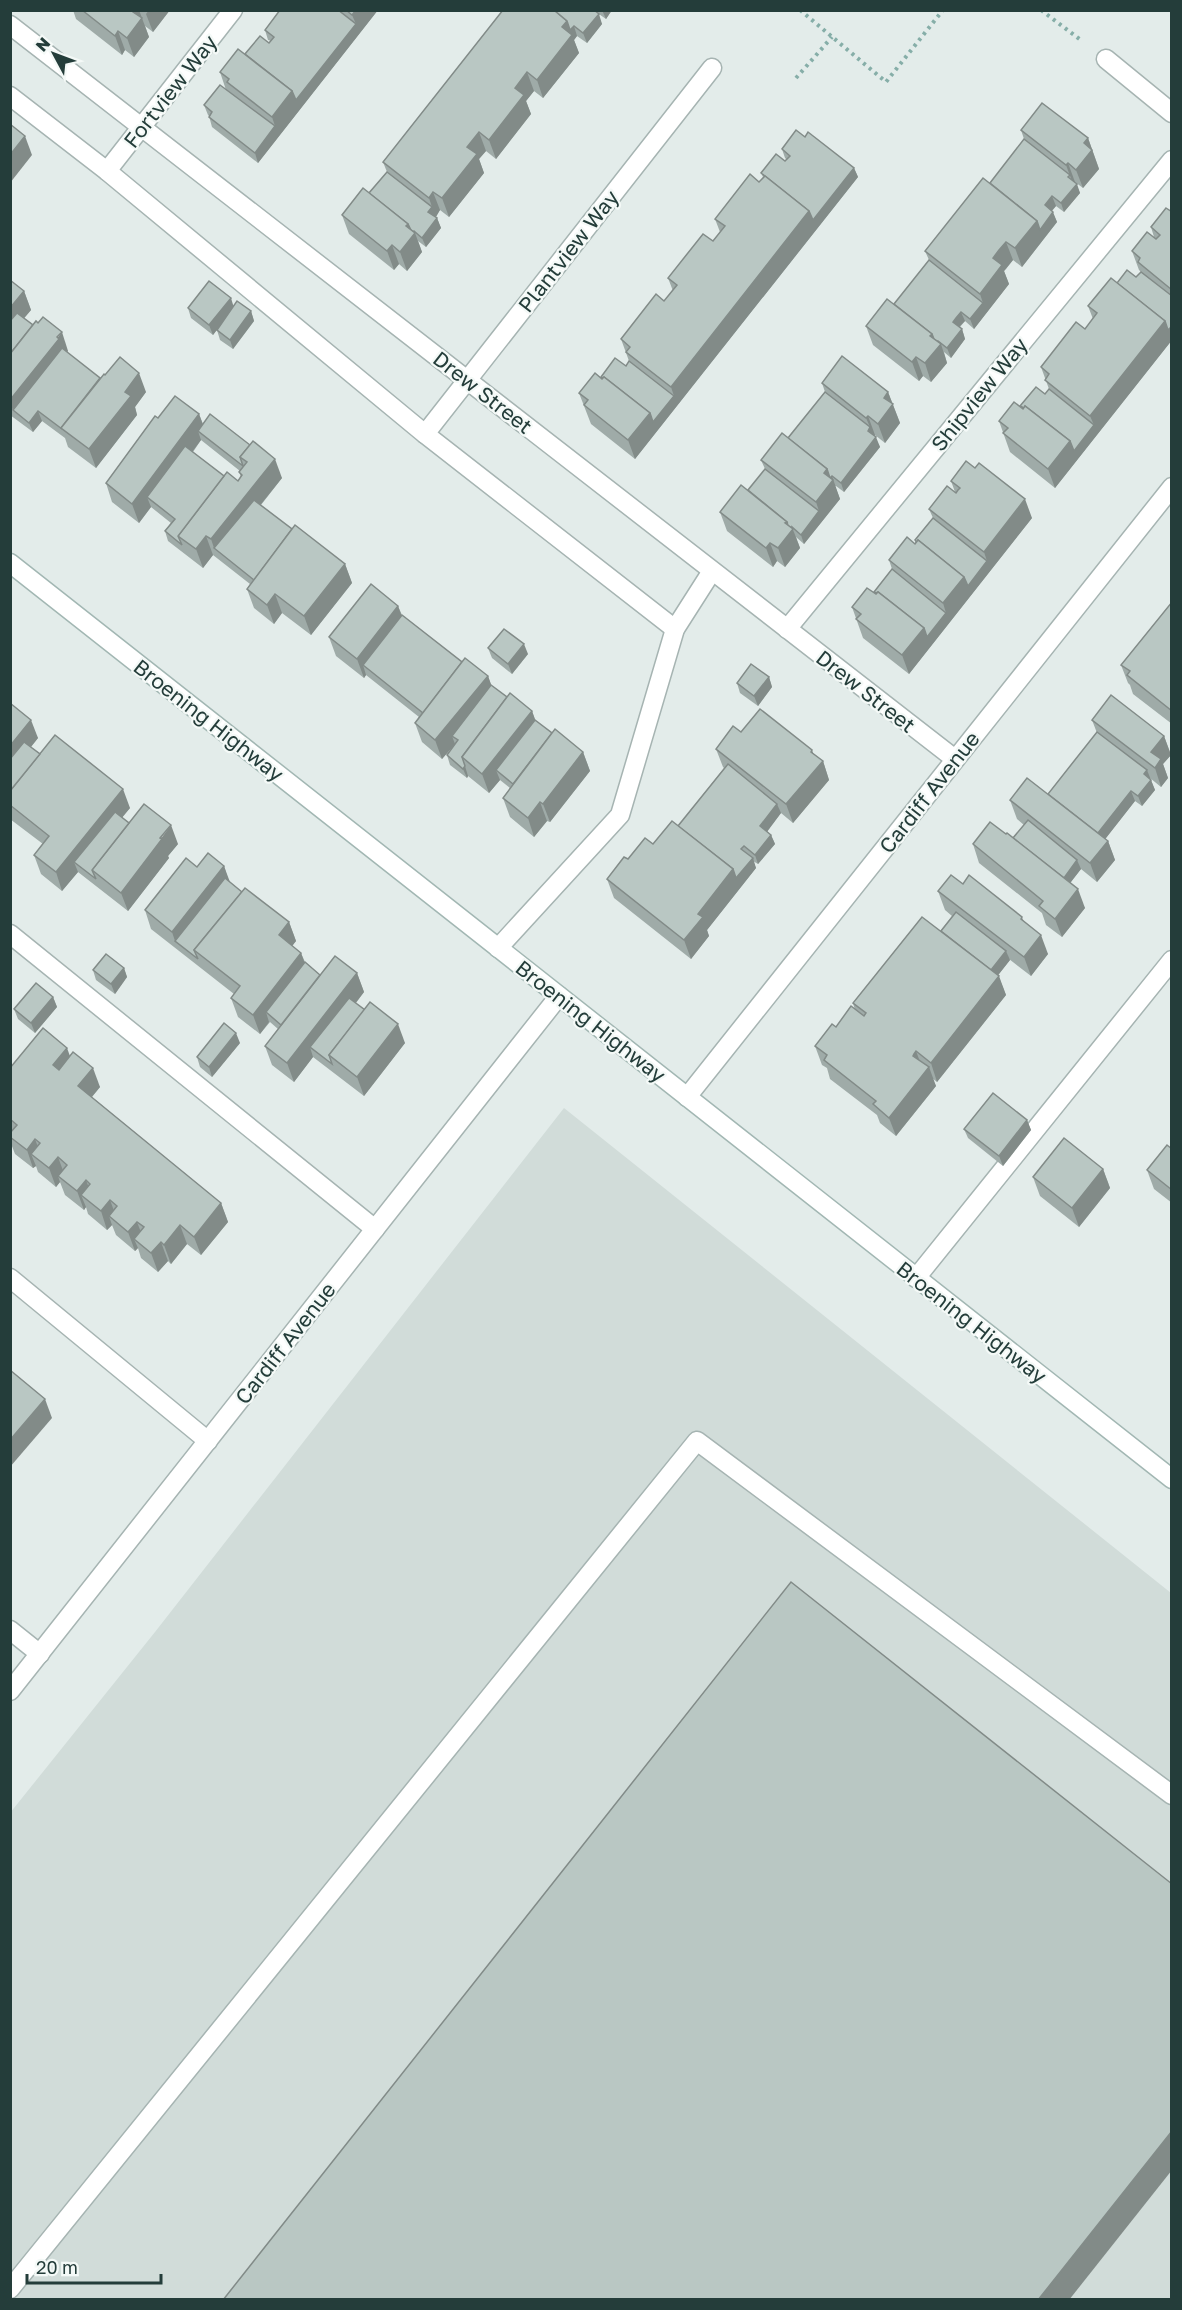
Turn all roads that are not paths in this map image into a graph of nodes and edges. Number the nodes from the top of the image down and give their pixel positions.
1 (232, 10) edge
2 (10, 25) edge
3 (1106, 59) road end
4 (712, 68) dead end
5 (10, 96) edge
6 (1172, 112) edge
7 (142, 127) junction
8 (1172, 160) edge
9 (107, 171) junction
10 (467, 380) junction
11 (425, 434) junction
12 (1172, 487) edge
13 (10, 563) edge
14 (712, 571) junction
15 (675, 628) junction
16 (787, 629) junction
17 (955, 759) junction
18 (10, 934) edge
19 (498, 948) junction
20 (1172, 960) edge
21 (559, 996) junction
22 (687, 1097) junction
23 (375, 1229) junction
24 (10, 1278) edge
25 (916, 1278) junction
26 (208, 1441) junction
27 (1171, 1477) edge
28 (10, 1630) edge
29 (40, 1654) junction
30 (10, 1691) edge
31 (1172, 1795) edge
32 (10, 2289) edge

1 - 7 street, Fortview Way
2 - 7 street, Drew Street
3 - 6 street
4 - 10 street, Plantview Way
5 - 9 street
7 - 9 street, Fortview Way
7 - 10 street, Drew Street
8 - 16 street, Shipview Way
9 - 11 street
10 - 11 street, Plantview Way
10 - 14 street, Drew Street
11 - 15 street
12 - 17 street, Cardiff Avenue
13 - 19 street, Broening Highway
14 - 15 street
14 - 16 street, Drew Street
15 - 19 street
16 - 17 street, Drew Street
17 - 22 street, Cardiff Avenue
18 - 23 street
19 - 21 street, Broening Highway
20 - 25 street
21 - 22 street, Broening Highway
21 - 23 street, Cardiff Avenue
22 - 25 street, Broening Highway
23 - 26 street, Cardiff Avenue
24 - 26 street
25 - 27 street, Broening Highway
26 - 29 street, Cardiff Avenue
28 - 29 street
29 - 30 street, Cardiff Avenue
31 - 32 street

